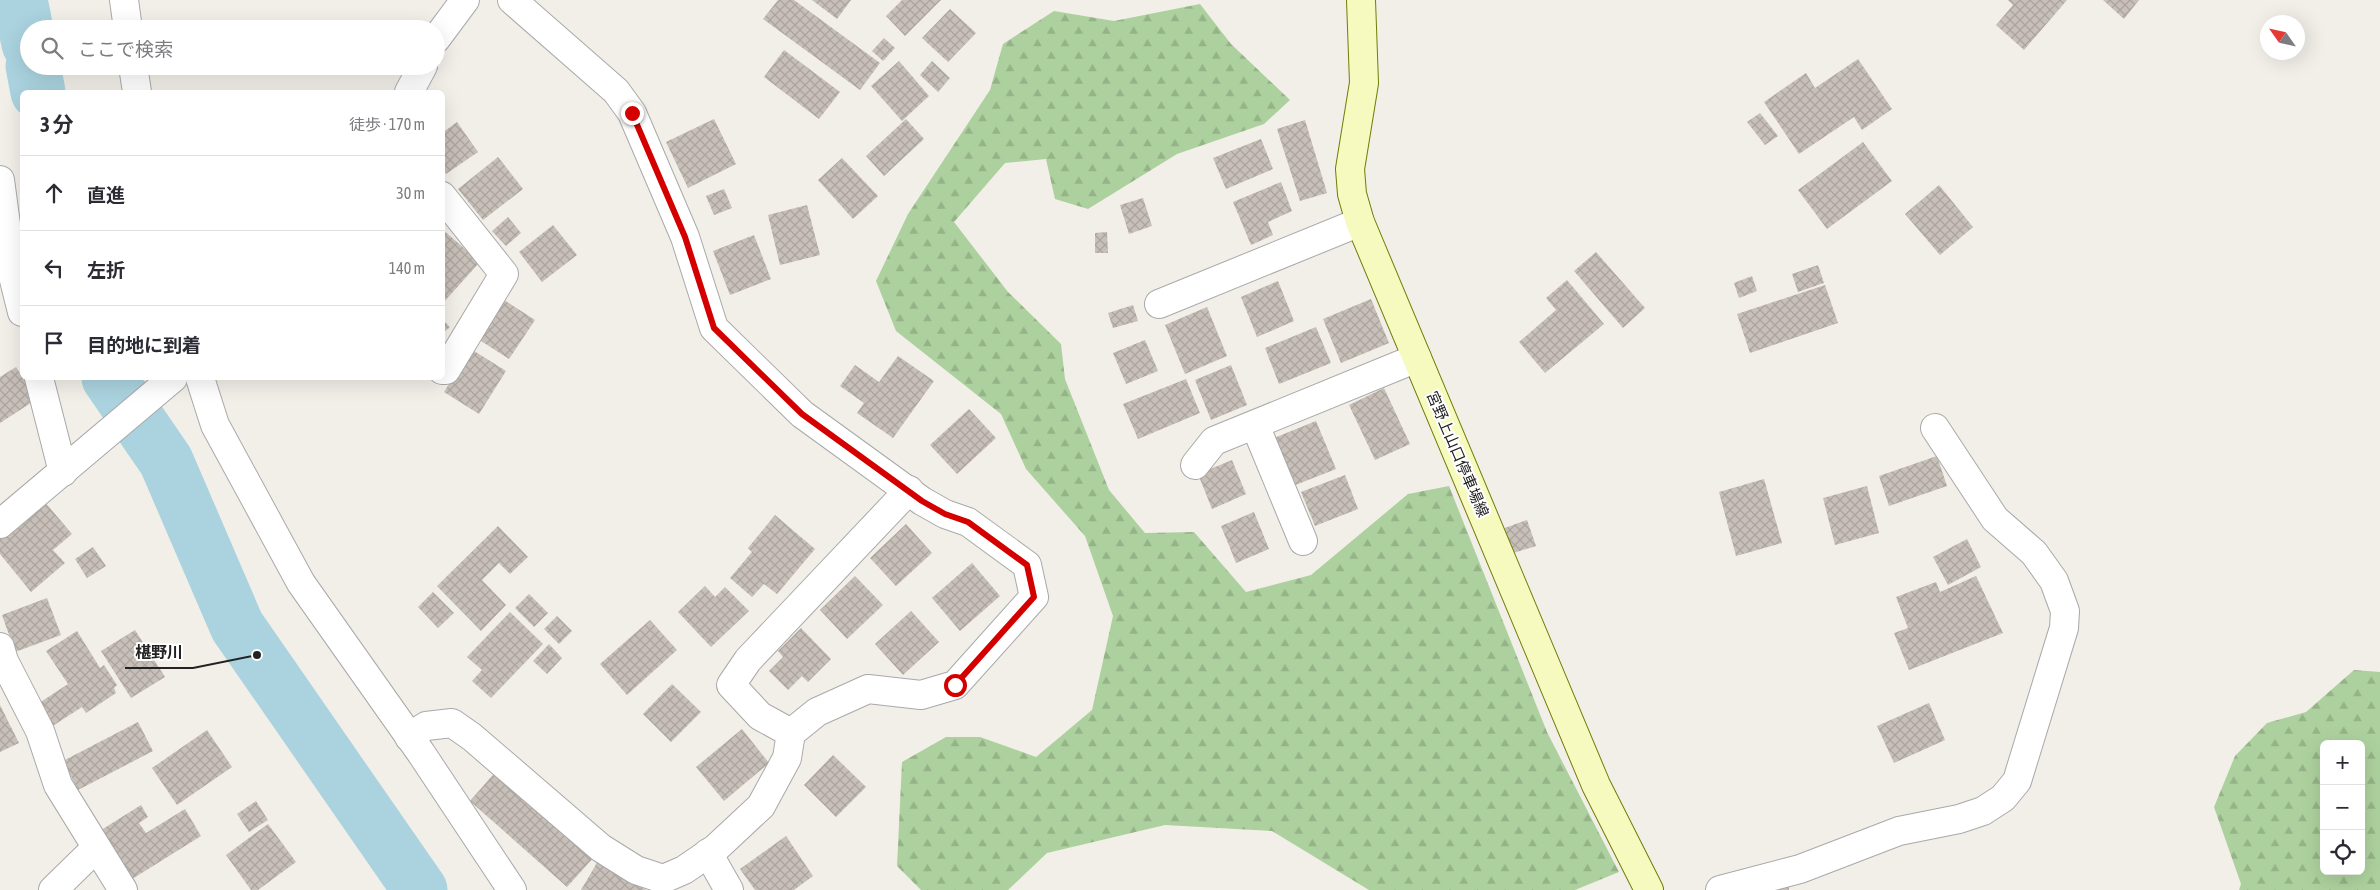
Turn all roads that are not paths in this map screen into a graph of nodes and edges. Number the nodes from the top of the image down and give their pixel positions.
1 (124, 0) edge
2 (465, 0) edge
3 (512, 0) edge
4 (1361, 0) edge
5 (127, 20) edge
6 (445, 27) edge
7 (134, 75) edge
8 (418, 75) edge
9 (137, 90) edge
10 (411, 90) edge
11 (0, 180) edge
12 (445, 200) edge
13 (1360, 222) junction
14 (20, 304) edge
15 (1159, 304) dead end
16 (1417, 358) junction
17 (445, 370) edge
18 (40, 380) edge
19 (171, 380) edge
20 (201, 380) edge
21 (1255, 425) junction
22 (1935, 428) dead end
23 (71, 465) junction
24 (1196, 465) dead end
25 (908, 490) junction
26 (0, 524) edge
27 (1303, 541) dead end
28 (0, 647) edge
29 (791, 734) junction
30 (409, 737) junction
31 (96, 848) junction
32 (708, 853) junction
33 (53, 890) edge
34 (123, 890) edge
35 (512, 890) edge
36 (729, 890) edge
37 (1649, 890) edge
38 (1720, 890) edge

1 - 5 street
2 - 6 street
3 - 25 street
4 - 13 main road, 宮野上山口停車場線
7 - 9 street
8 - 10 street
11 - 14 street
12 - 17 street
13 - 15 street
13 - 16 main road, 宮野上山口停車場線
16 - 21 street
16 - 37 main road, 宮野上山口停車場線
18 - 23 street
19 - 23 street
20 - 30 street
21 - 24 street
21 - 27 street
22 - 38 street
23 - 26 street
25 - 29 street
25 - 29 street
28 - 31 street
29 - 32 street
30 - 32 street
30 - 35 street
31 - 33 street
31 - 34 street
32 - 36 street

